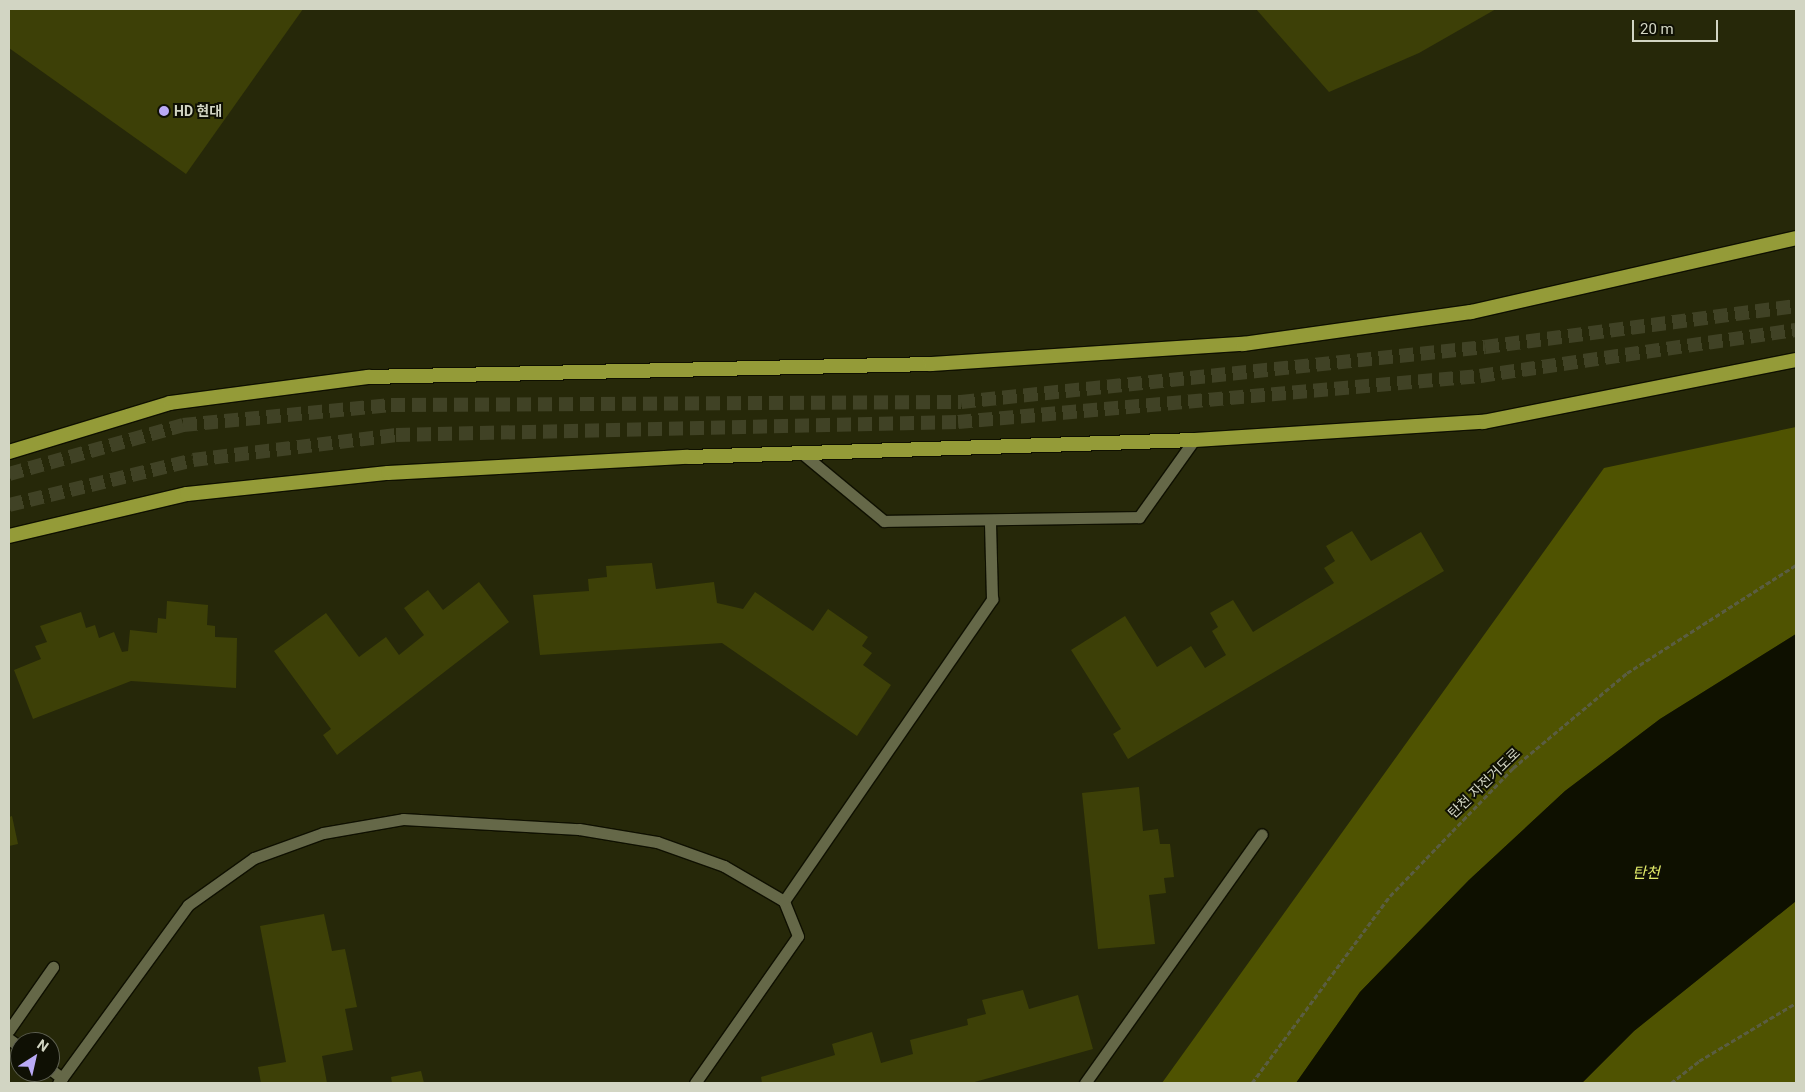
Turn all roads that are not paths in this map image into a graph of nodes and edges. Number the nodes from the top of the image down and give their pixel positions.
1 (1796, 238) edge
2 (1796, 360) edge
3 (1194, 440) junction
4 (9, 452) edge
5 (803, 454) junction
6 (990, 521) junction
7 (9, 536) edge
8 (1262, 834) dead end
9 (784, 901) junction
10 (53, 967) dead end
11 (9, 1030) edge
12 (60, 1080) edge
13 (695, 1083) edge
14 (1085, 1083) edge

1 - 4 highway
2 - 3 highway
3 - 5 highway
3 - 6 lane
5 - 6 lane
5 - 7 highway
6 - 9 lane
8 - 14 lane
9 - 12 lane
9 - 13 lane
10 - 11 lane

